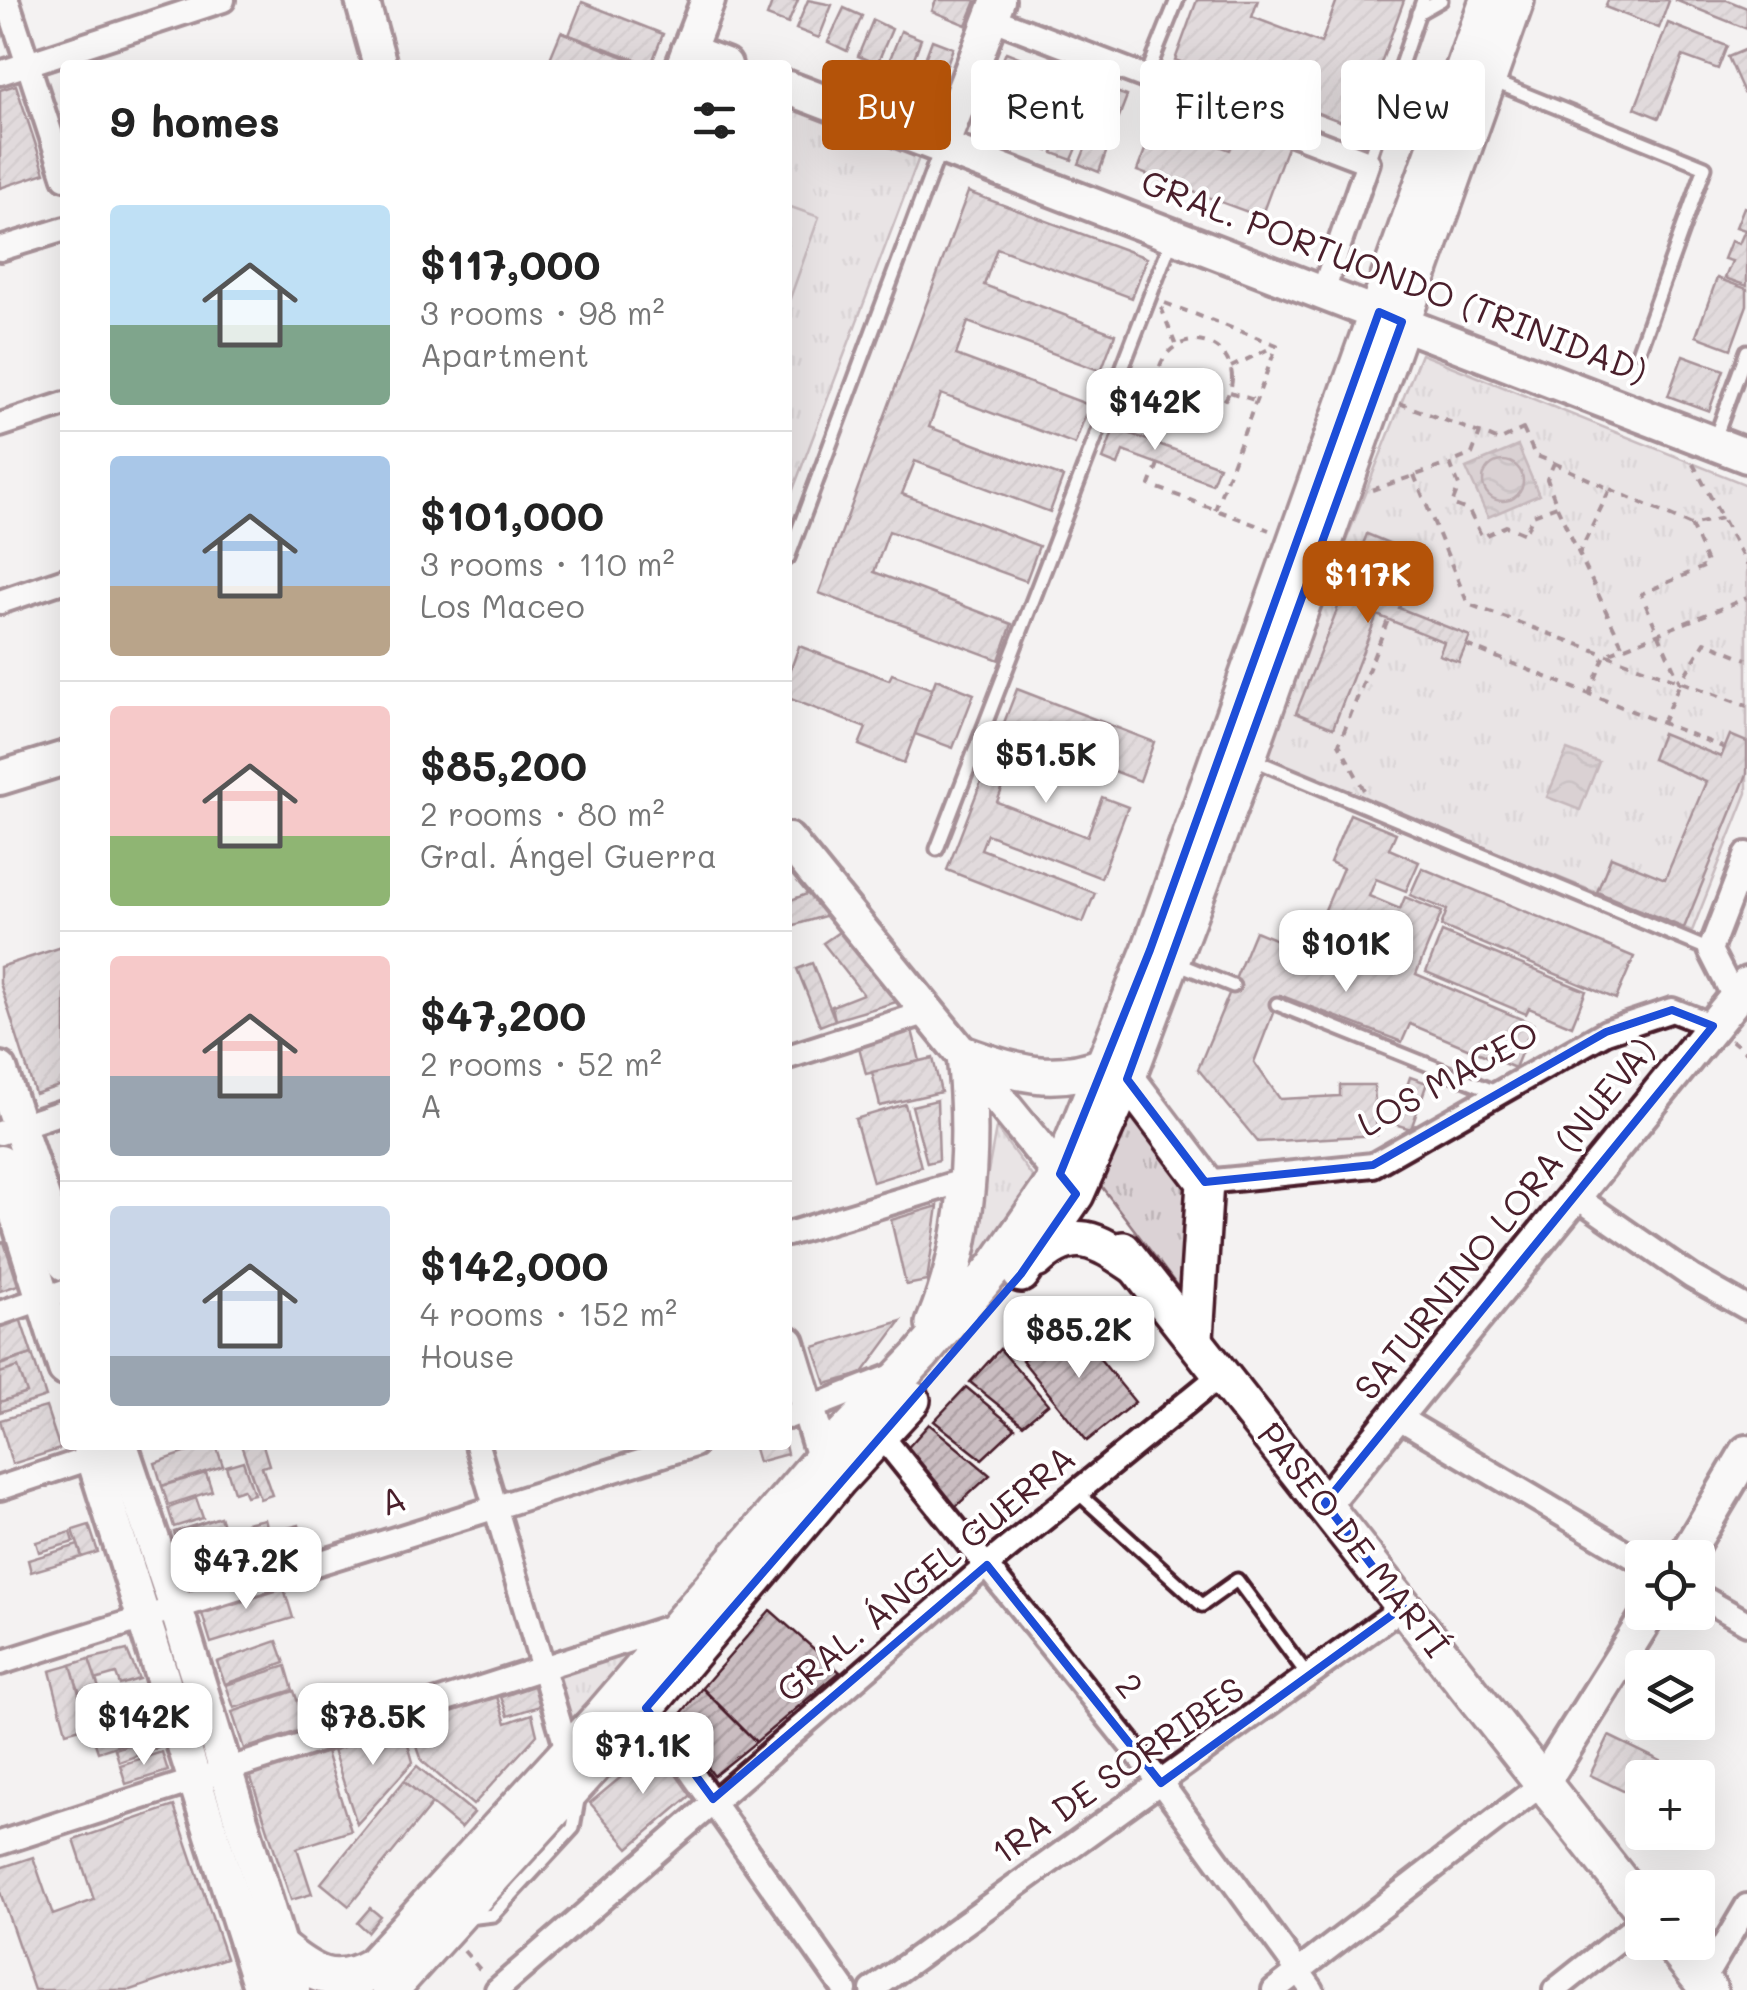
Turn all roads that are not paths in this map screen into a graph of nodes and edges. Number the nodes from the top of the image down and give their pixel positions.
1 (8, 0) edge
2 (223, 0) edge
3 (362, 0) edge
4 (708, 0) edge
5 (1178, 0) edge
6 (1423, 0) edge
7 (1441, 0) edge
8 (1488, 0) edge
9 (1516, 0) edge
10 (994, 9) edge
11 (1418, 13) junction
12 (685, 58) edge
13 (379, 60) edge
14 (1153, 60) edge
15 (1402, 60) edge
16 (1467, 60) edge
17 (28, 64) junction
18 (0, 73) edge
19 (1140, 74) edge
20 (1488, 80) junction
21 (792, 90) edge
22 (822, 101) edge
23 (951, 122) edge
24 (1321, 144) edge
25 (951, 149) edge
26 (941, 150) edge
27 (1372, 150) edge
28 (1435, 150) edge
29 (1368, 162) junction
30 (60, 163) edge
31 (60, 231) edge
32 (1174, 235) junction
33 (0, 249) edge
34 (1324, 291) junction
35 (1390, 317) junction
36 (1640, 350) dead end
37 (1747, 351) edge
38 (60, 406) edge
39 (0, 425) edge
40 (1703, 453) junction
41 (1747, 456) edge
42 (792, 547) edge
43 (60, 582) edge
44 (0, 602) edge
45 (1248, 757) junction
46 (60, 760) edge
47 (0, 778) edge
48 (936, 850) dead end
49 (1747, 854) edge
50 (800, 874) edge
51 (1710, 950) junction
52 (1172, 961) junction
53 (1233, 986) dead end
54 (1741, 991) edge
55 (1277, 1004) dead end
56 (928, 1012) junction
57 (1713, 1026) junction
58 (792, 1055) edge
59 (965, 1055) junction
60 (0, 1070) edge
61 (1116, 1072) junction
62 (1496, 1092) junction
63 (60, 1114) edge
64 (9, 1130) edge
65 (0, 1162) edge
66 (966, 1180) junction
67 (1205, 1182) junction
68 (1068, 1184) junction
69 (1575, 1196) junction
70 (792, 1233) edge
71 (60, 1252) edge
72 (1136, 1266) junction
73 (1021, 1274) junction
74 (54, 1295) edge
75 (1747, 1308) edge
76 (0, 1312) edge
77 (60, 1335) edge
78 (1195, 1338) junction
79 (914, 1362) junction
80 (792, 1371) edge
81 (1223, 1373) junction
82 (798, 1414) edge
83 (1396, 1416) junction
84 (880, 1434) junction
85 (104, 1450) edge
86 (110, 1450) edge
87 (111, 1450) edge
88 (478, 1450) edge
89 (677, 1450) edge
90 (1747, 1452) edge
91 (823, 1457) junction
92 (0, 1488) edge
93 (1078, 1492) junction
94 (1326, 1504) junction
95 (495, 1505) junction
96 (1695, 1540) edge
97 (1625, 1552) edge
98 (988, 1566) junction
99 (1715, 1605) edge
100 (1403, 1607) junction
101 (176, 1608) junction
102 (144, 1618) junction
103 (684, 1622) junction
104 (1747, 1623) edge
105 (1639, 1630) edge
106 (0, 1663) edge
107 (542, 1668) junction
108 (1310, 1678) junction
109 (646, 1708) junction
110 (575, 1765) junction
111 (211, 1775) junction
112 (1161, 1783) junction
113 (1542, 1784) junction
114 (713, 1799) junction
115 (0, 1843) edge
116 (1625, 1888) edge
117 (1747, 1906) edge
118 (1625, 1935) edge
119 (280, 1948) junction
120 (1685, 1960) edge
121 (399, 1975) edge
122 (1306, 1981) edge
123 (1706, 1986) edge
124 (261, 1990) edge
125 (294, 1990) edge
126 (350, 1990) edge
127 (497, 1990) edge
128 (845, 1990) edge
129 (872, 1990) edge
130 (1274, 1990) edge
131 (1556, 1990) edge

1 - 17 street
2 - 17 street
3 - 13 main road
4 - 12 main road
5 - 14 lane
6 - 11 lane
7 - 11 lane
8 - 16 main road
9 - 20 main road
10 - 19 street
10 - 23 main road
11 - 15 lane
17 - 18 street
17 - 30 street
20 - 35 main road
20 - 36 lane
21 - 22 main road, GRAL. PORTUONDO (TRINIDAD)
24 - 29 street
25 - 32 main road, GRAL. PORTUONDO (TRINIDAD)
26 - 42 lane
27 - 29 lane
28 - 35 main road
29 - 34 street
31 - 33 street
32 - 34 main road, GRAL. PORTUONDO (TRINIDAD)
32 - 48 lane
34 - 35 main road, GRAL. PORTUONDO (TRINIDAD)
35 - 40 main road, GRAL. PORTUONDO (TRINIDAD)
35 - 45 main road
35 - 61 main road
37 - 40 lane
38 - 39 street
40 - 41 main road, GRAL. PORTUONDO (TRINIDAD)
43 - 44 street
45 - 51 lane
45 - 52 main road
46 - 47 main road
49 - 51 street
50 - 56 main road
51 - 54 street
52 - 53 lane
52 - 61 main road
54 - 57 main road, SATURNINO LORA (NUEVA)
55 - 62 lane
56 - 58 street
56 - 59 main road
57 - 62 street, LOS MACEO
57 - 69 main road, SATURNINO LORA (NUEVA)
59 - 61 main road
59 - 66 main road
59 - 68 main road
60 - 64 main road
61 - 67 main road
61 - 68 main road
62 - 67 street, LOS MACEO
63 - 64 street
64 - 71 main road
65 - 74 main road
66 - 70 street
66 - 79 main road
67 - 78 main road
68 - 72 main road, PASEO DE MARTÍ
68 - 73 main road
68 - 79 main road
69 - 75 street
69 - 83 main road, SATURNINO LORA (NUEVA)
72 - 73 main road
72 - 78 main road, PASEO DE MARTÍ
73 - 84 main road
74 - 76 street
74 - 77 main road
78 - 81 main road, PASEO DE MARTÍ
79 - 82 street
79 - 91 main road
80 - 82 main road
81 - 93 street, GRAL. ÁNGEL GUERRA
81 - 94 main road, PASEO DE MARTÍ
82 - 91 main road
83 - 94 main road, SATURNINO LORA (NUEVA)
83 - 97 street
84 - 98 street, 2
84 - 109 main road
85 - 92 street
86 - 102 main road
87 - 101 main road
88 - 95 street
89 - 95 street, A
90 - 96 main road
91 - 103 main road
93 - 98 street, GRAL. ÁNGEL GUERRA
93 - 108 lane
94 - 100 main road, PASEO DE MARTÍ
95 - 101 street, A
95 - 107 street
98 - 112 street, 2
98 - 114 street, GRAL. ÁNGEL GUERRA
99 - 104 street
100 - 108 street, 1RA DE SORRIBES
100 - 113 main road, PASEO DE MARTÍ
101 - 102 street, A
101 - 111 main road
102 - 106 street, A
102 - 111 main road
103 - 107 street
103 - 110 main road
105 - 113 main road
107 - 110 street
107 - 111 street
108 - 112 street, 1RA DE SORRIBES
109 - 110 main road
109 - 114 street
110 - 121 main road
110 - 121 main road
111 - 115 street
111 - 119 main road
111 - 124 main road
112 - 122 street, 2
112 - 129 street, 1RA DE SORRIBES
113 - 116 main road, PASEO DE MARTÍ
113 - 122 street
114 - 127 street, GRAL. ÁNGEL GUERRA
114 - 128 street
117 - 123 street
118 - 131 street
119 - 121 main road
119 - 125 main road
120 - 123 main road
121 - 126 main road
122 - 130 street

